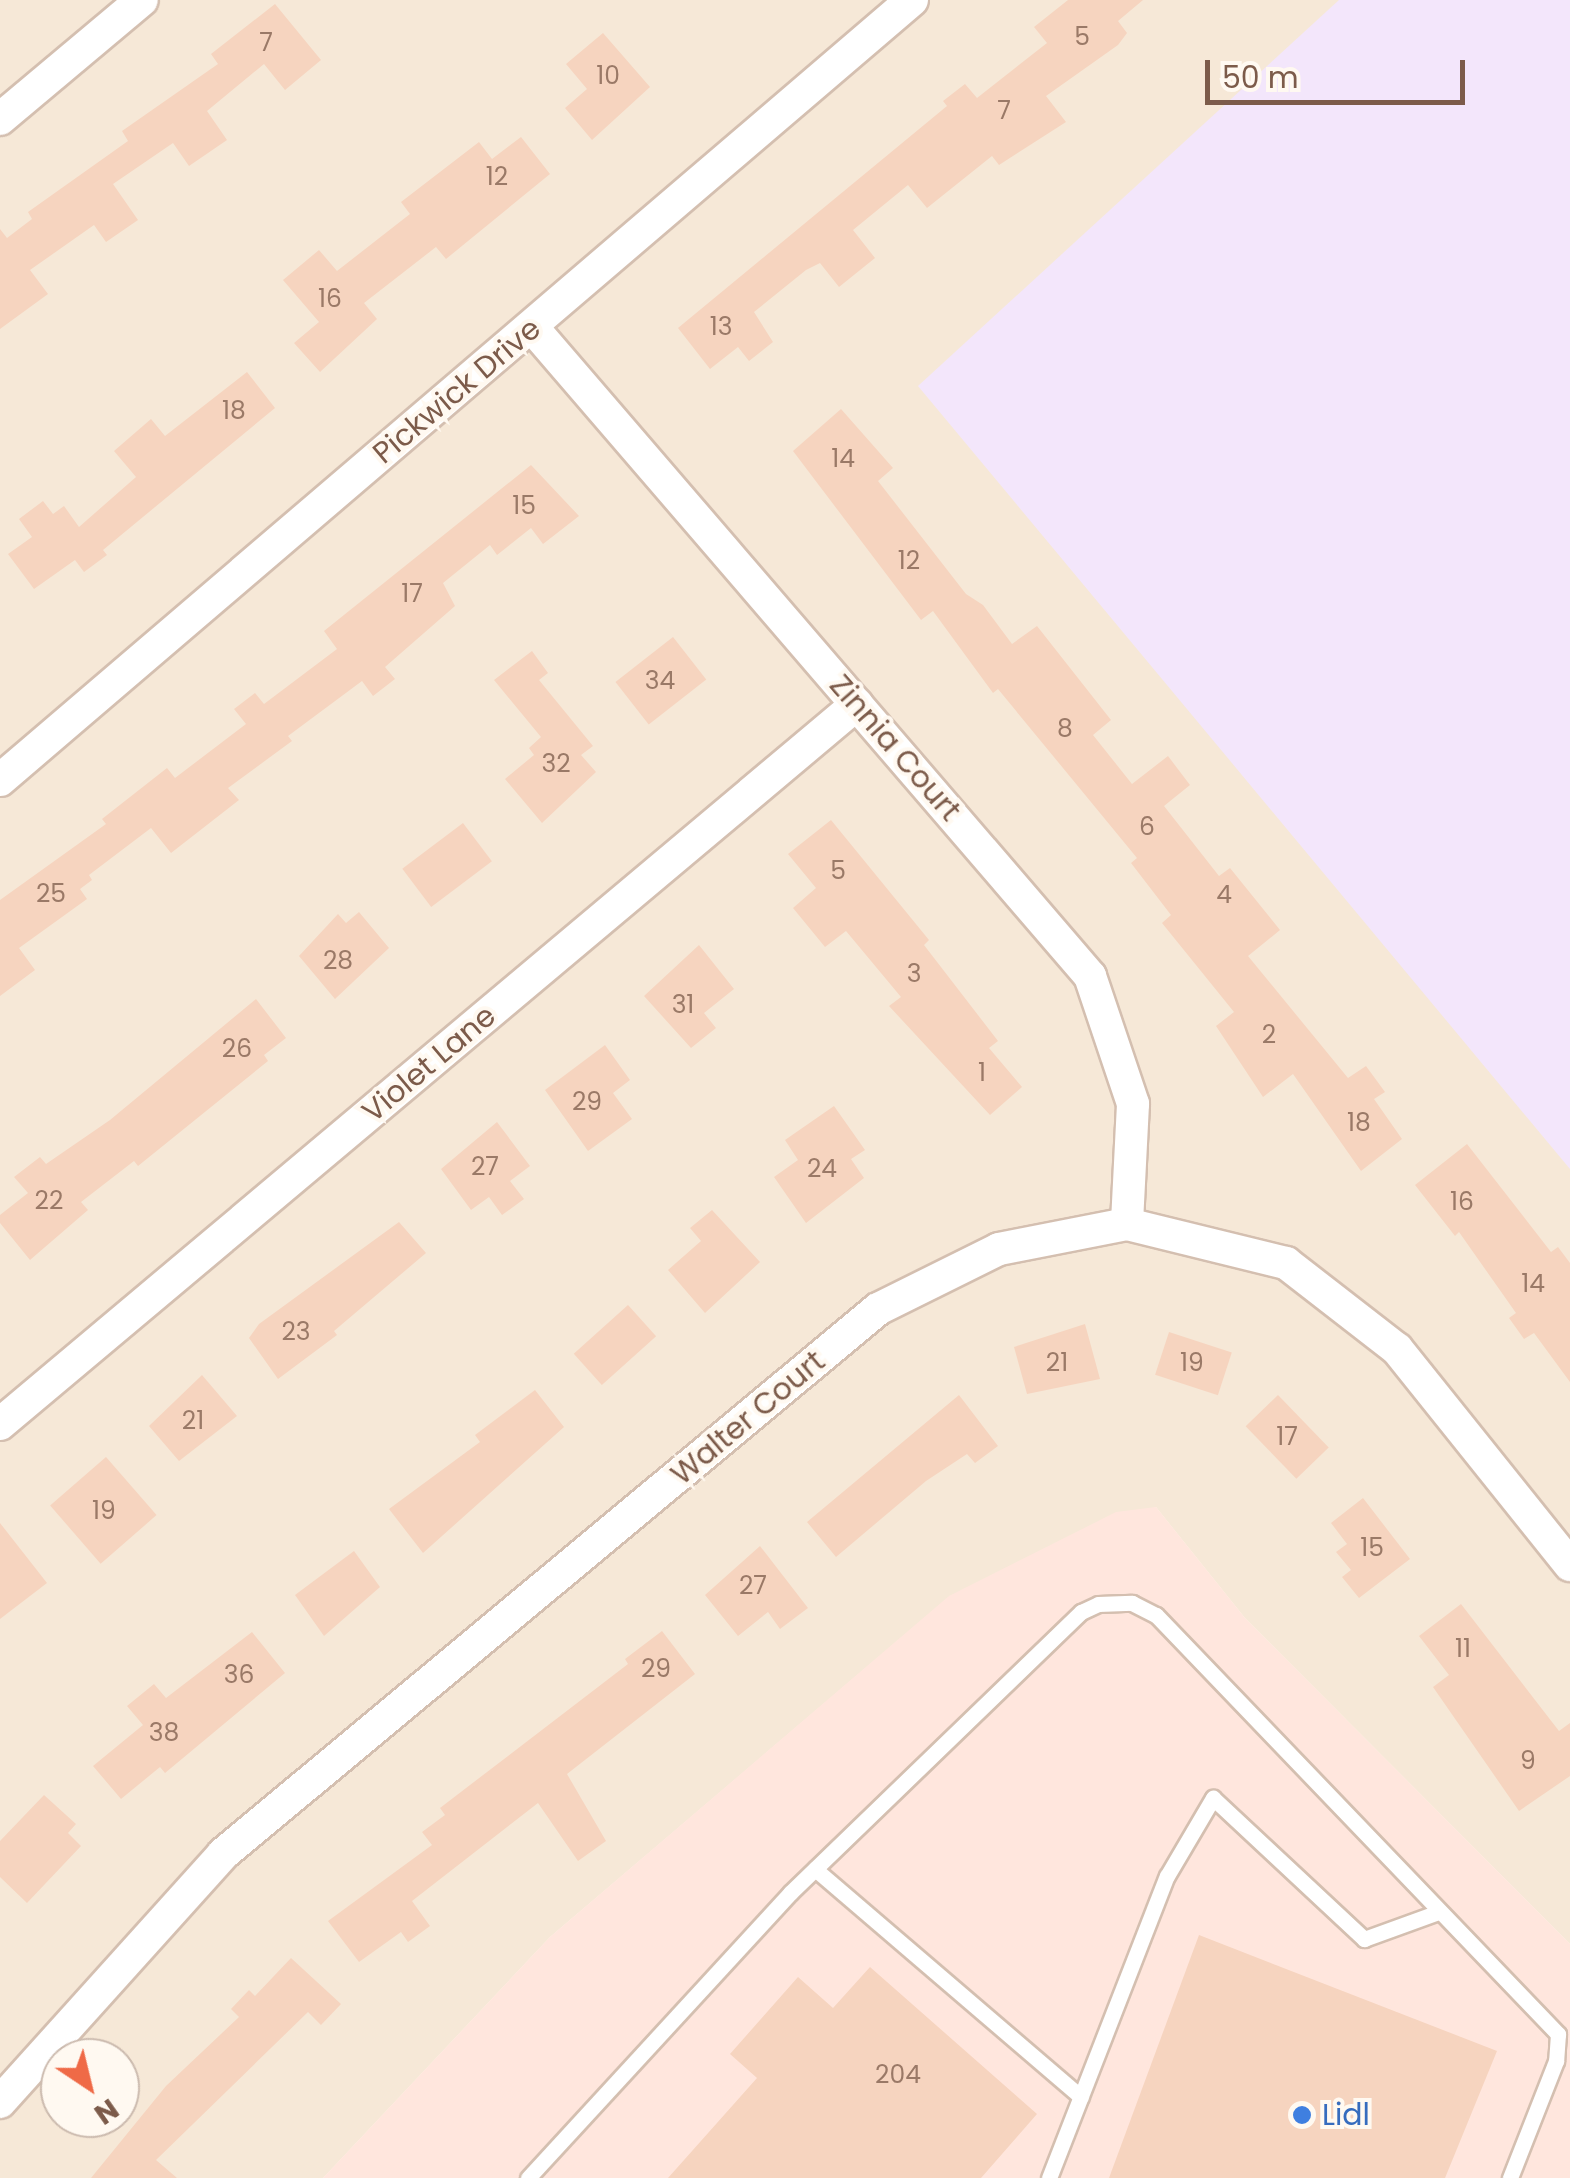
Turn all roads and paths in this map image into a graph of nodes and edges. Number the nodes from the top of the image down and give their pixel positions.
1 (142, 0) edge
2 (912, 0) edge
3 (0, 119) edge
4 (532, 327) junction
5 (858, 704) junction
6 (0, 780) edge
7 (1128, 1224) junction
8 (0, 1424) edge
9 (1570, 1564) edge
10 (814, 1869) junction
11 (1436, 1912) junction
12 (1081, 2097) junction
13 (0, 2102) edge
14 (528, 2178) edge
15 (1049, 2178) edge
16 (1510, 2178) edge

1 - 3 street
2 - 4 street, Pickwick Drive
4 - 5 street, Zinnia Court
4 - 6 street, Pickwick Drive
5 - 7 street, Zinnia Court
5 - 8 street, Violet Lane
7 - 9 street, Walter Court
7 - 13 street, Walter Court
10 - 11 lane
10 - 12 lane
10 - 14 lane
11 - 12 lane
11 - 16 lane
12 - 15 lane

